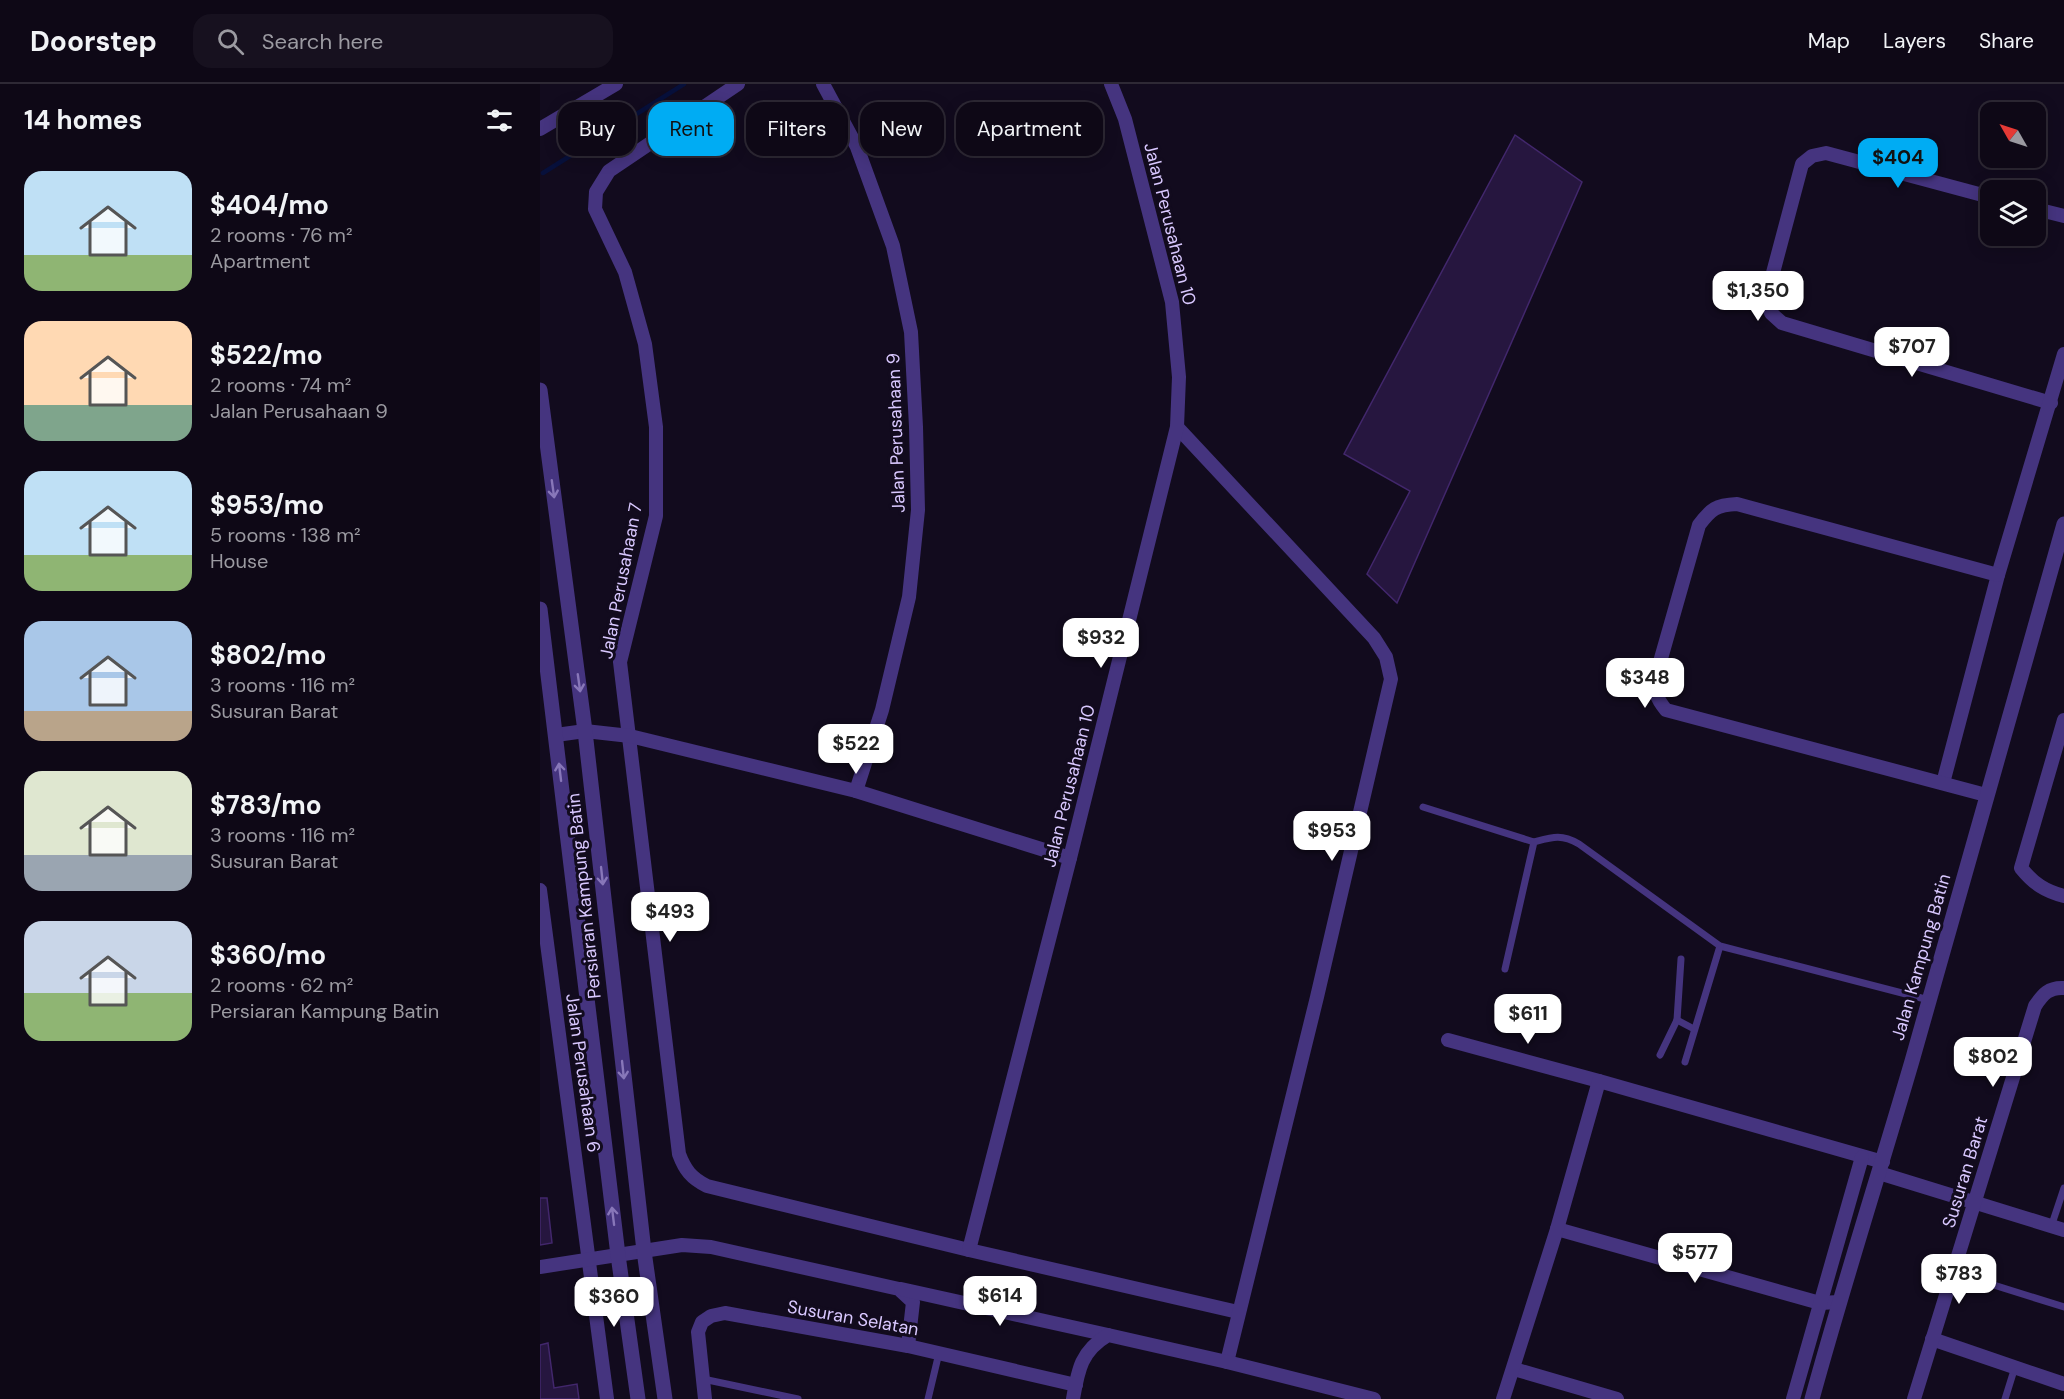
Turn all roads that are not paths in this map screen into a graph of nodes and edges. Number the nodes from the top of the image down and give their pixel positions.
1 (616, 84) edge
2 (738, 84) edge
3 (823, 84) edge
4 (1111, 84) edge
5 (540, 129) edge
6 (1980, 194) edge
7 (2046, 212) edge
8 (2064, 216) edge
9 (2064, 354) edge
10 (540, 390) edge
11 (2050, 403) junction
12 (1177, 428) junction
13 (2064, 525) edge
14 (1998, 575) junction
15 (540, 609) edge
16 (2064, 720) edge
17 (585, 731) junction
18 (556, 735) junction
19 (630, 736) junction
20 (1943, 783) junction
21 (856, 791) junction
22 (1986, 795) junction
23 (1423, 807) dead end
24 (1534, 842) junction
25 (1070, 858) junction
26 (540, 890) edge
27 (2064, 896) edge
28 (1720, 946) junction
29 (1680, 959) dead end
30 (1505, 969) dead end
31 (2064, 988) edge
32 (1929, 1000) junction
33 (1677, 1020) junction
34 (1694, 1029) junction
35 (1448, 1040) dead end
36 (1660, 1055) dead end
37 (1684, 1062) dead end
38 (1599, 1081) junction
39 (1862, 1157) junction
40 (1881, 1168) junction
41 (2064, 1188) edge
42 (1975, 1201) junction
43 (2058, 1228) edge
44 (1557, 1229) junction
45 (969, 1250) junction
46 (644, 1251) junction
47 (618, 1255) junction
48 (589, 1260) junction
49 (540, 1268) edge
50 (1952, 1272) junction
51 (899, 1289) junction
52 (1839, 1302) junction
53 (1820, 1303) junction
54 (2064, 1307) edge
55 (1239, 1312) junction
56 (1108, 1335) junction
57 (1932, 1339) junction
58 (908, 1346) junction
59 (939, 1353) junction
60 (1227, 1362) junction
61 (2015, 1367) junction
62 (1514, 1369) junction
63 (703, 1379) junction
64 (2064, 1384) edge
65 (1074, 1392) edge
66 (607, 1399) edge
67 (638, 1399) edge
68 (665, 1399) edge
69 (705, 1399) edge
70 (798, 1399) edge
71 (928, 1399) edge
72 (1373, 1399) edge
73 (1503, 1399) edge
74 (1617, 1399) edge
75 (1793, 1399) edge
76 (1812, 1399) edge
77 (1914, 1399) edge
78 (2005, 1399) edge

1 - 5 street
2 - 19 street, Jalan Perusahaan 7
3 - 21 street, Jalan Perusahaan 9
4 - 12 street, Jalan Perusahaan 10
6 - 11 street
7 - 8 street
9 - 11 street
10 -> 17 street, Persiaran Kampung Batin
11 - 14 street
12 - 25 street, Jalan Perusahaan 10
12 - 55 street
13 - 22 street, Jalan Kampung Batin
14 - 20 street
14 - 20 street
15 - 18 street, Persiaran Kampung Batin
16 - 27 street
17 - 18 street
17 - 19 street
17 -> 46 street, Persiaran Kampung Batin
47 -> 18 street, Persiaran Kampung Batin
19 - 21 street
19 - 45 street, Jalan Perusahaan 7
20 - 22 street
21 - 25 street
22 - 32 street, Jalan Kampung Batin
23 - 24 lane
24 - 28 lane
24 - 30 lane
25 - 45 street, Jalan Perusahaan 10
26 - 48 street, Jalan Perusahaan 6
28 - 32 lane
28 - 34 lane
29 - 33 lane
31 - 42 street, Susuran Barat
32 - 40 street, Jalan Kampung Batin
33 - 34 lane
33 - 36 lane
34 - 37 lane
35 - 38 street
38 - 39 street
38 - 44 street
39 - 40 street
39 - 53 street
40 - 42 street
40 - 52 street, Jalan Kampung Batin
41 - 43 lane
42 - 43 street
42 - 50 street, Susuran Barat
44 - 53 street
44 - 62 street
45 - 55 street, Jalan Perusahaan 7
46 - 47 street
46 - 51 street
46 - 68 street, Persiaran Kampung Batin
47 - 48 street
47 - 67 street, Persiaran Kampung Batin
48 - 49 street
48 - 66 street, Jalan Perusahaan 6
50 - 54 lane
50 - 57 street, Susuran Barat
51 - 56 street
51 - 58 street
52 - 53 street
52 - 76 street, Jalan Kampung Batin
53 - 75 street
55 - 60 street
56 - 60 street
56 - 65 street
57 - 61 street
57 - 77 street, Susuran Barat
58 - 59 street, Susuran Selatan
58 - 63 street, Susuran Selatan
59 - 65 street, Susuran Selatan
59 - 71 lane
60 - 72 street
61 - 64 street
61 - 78 lane
62 - 73 street
62 - 74 street
63 - 69 street, Susuran Selatan
63 - 70 lane

